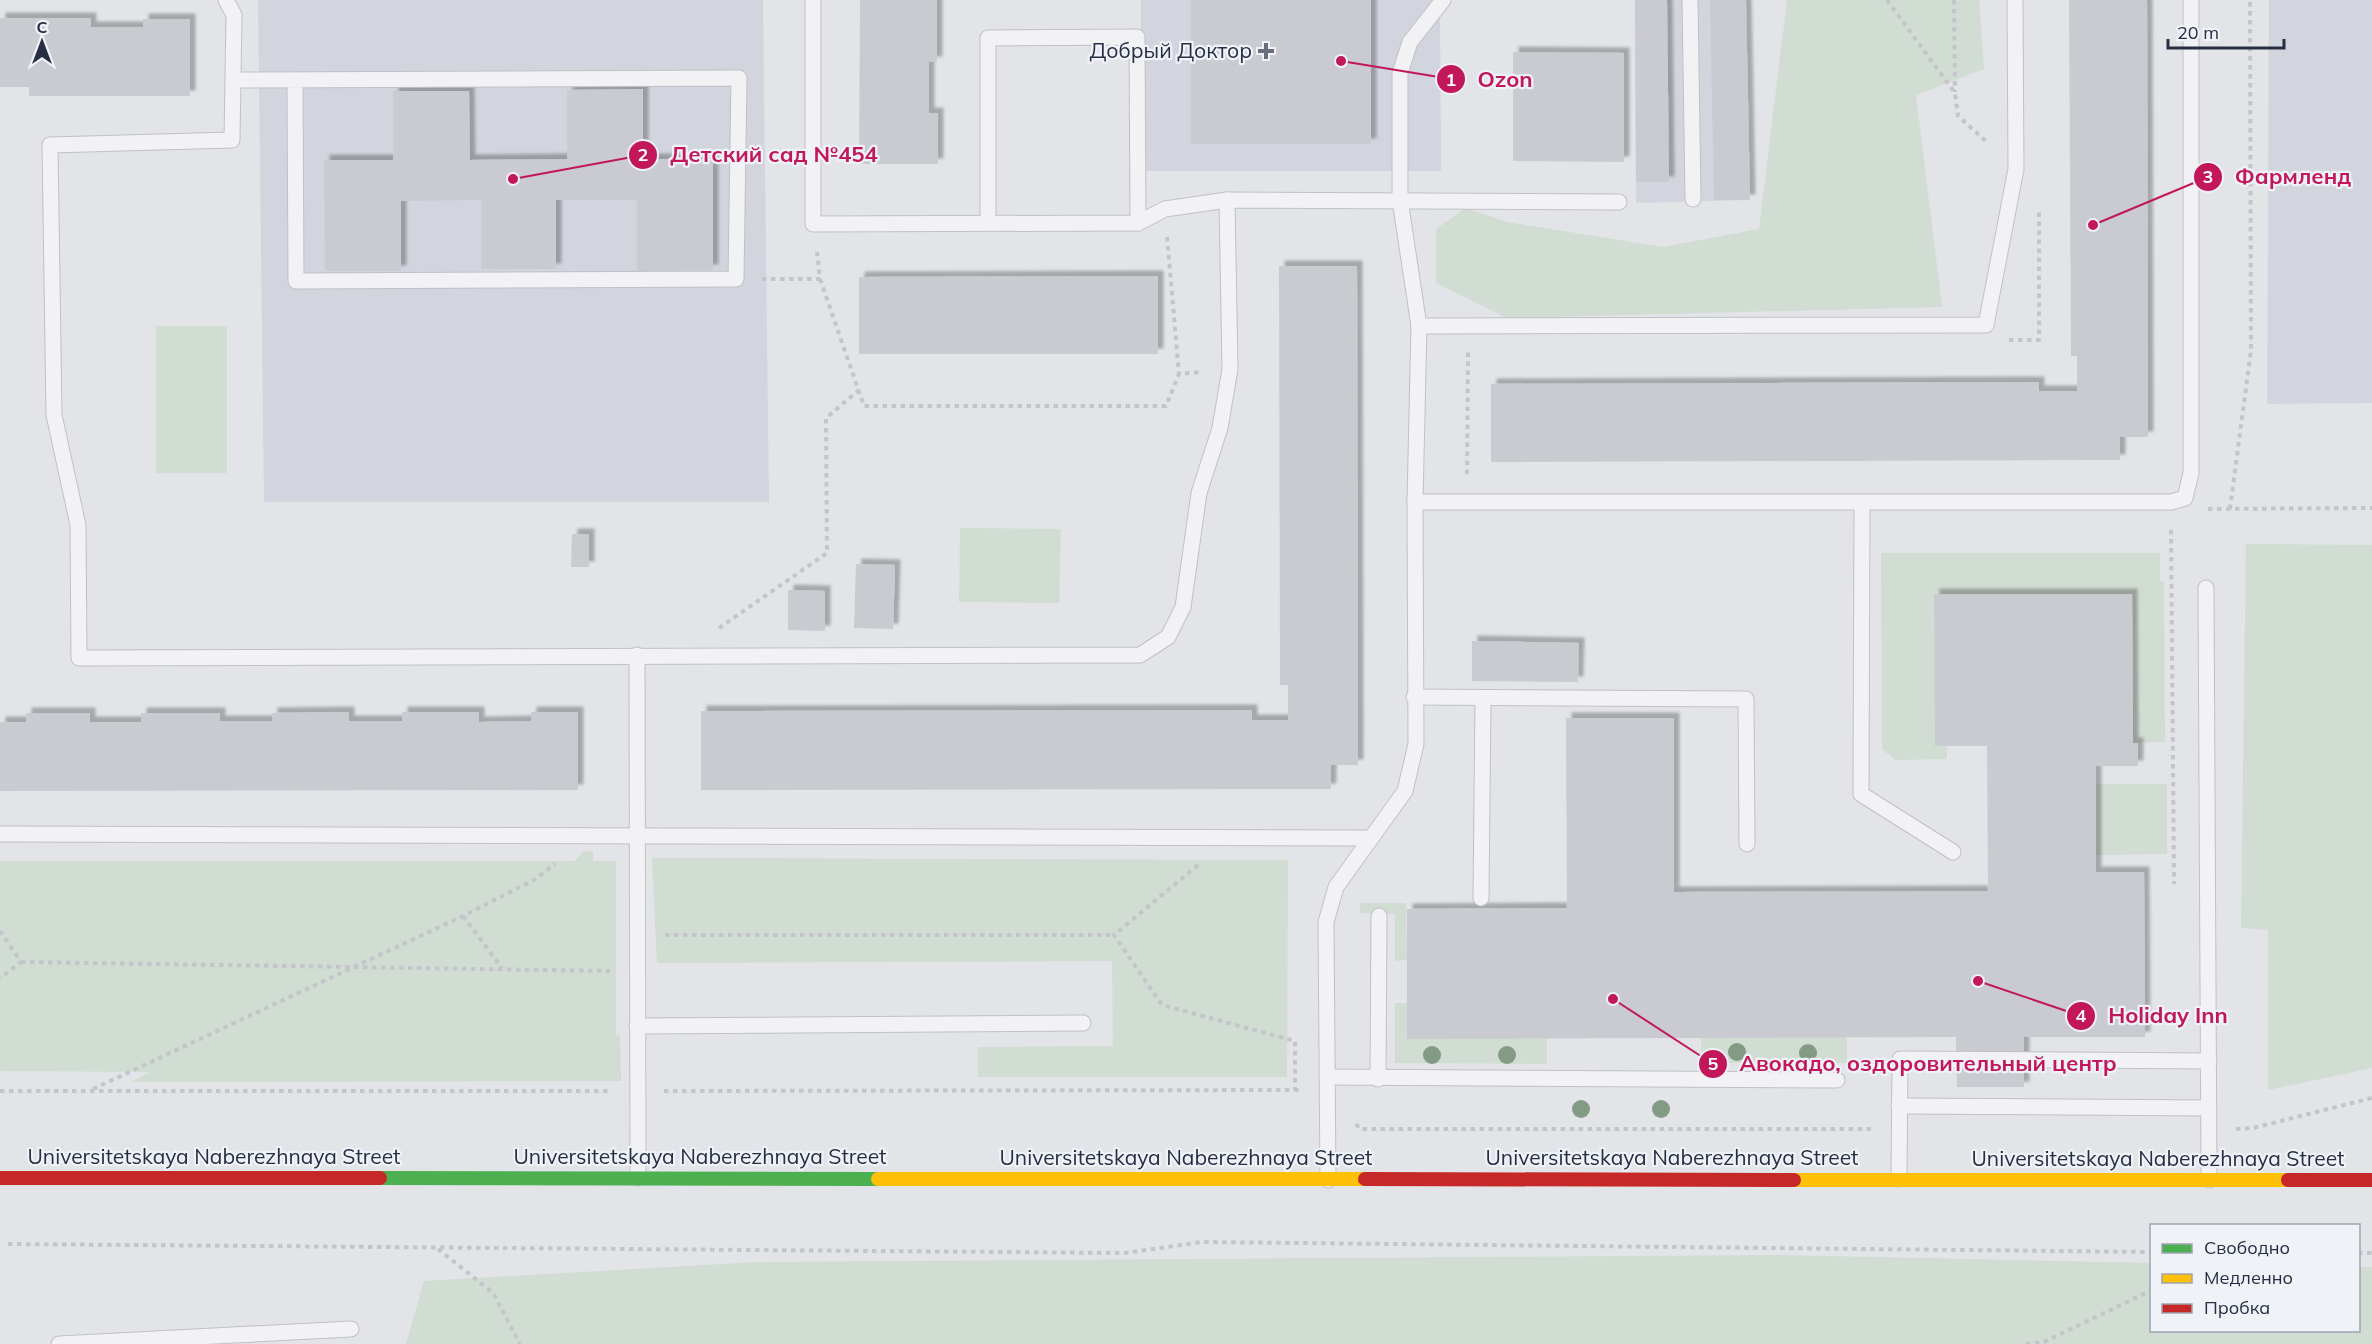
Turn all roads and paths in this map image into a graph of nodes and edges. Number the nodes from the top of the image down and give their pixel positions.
1 (226, 0) edge
2 (813, 0) edge
3 (1443, 0) edge
4 (1690, 0) edge
5 (1887, 0) edge
6 (1954, 0) edge
7 (2014, 0) edge
8 (2191, 0) edge
9 (2250, 0) edge
10 (233, 80) junction
11 (295, 80) junction
12 (1955, 93) junction
13 (2016, 169) junction
14 (1693, 199) dead end
15 (1227, 200) junction
16 (1400, 200) junction
17 (1619, 202) dead end
18 (1165, 209) junction
19 (988, 222) junction
20 (1138, 223) junction
21 (813, 224) junction
22 (766, 279) dead end
23 (820, 279) junction
24 (1419, 326) junction
25 (1230, 369) junction
26 (1179, 374) junction
27 (859, 390) junction
28 (2178, 500) junction
29 (1415, 502) junction
30 (1862, 504) junction
31 (2372, 508) edge
32 (2230, 509) junction
33 (2206, 588) dead end
34 (637, 655) junction
35 (679, 656) junction
36 (1414, 697) junction
37 (1483, 698) junction
38 (0, 834) edge
39 (593, 836) junction
40 (638, 836) junction
41 (1230, 838) junction
42 (1371, 838) junction
43 (1747, 844) dead end
44 (1953, 852) dead end
45 (2174, 884) dead end
46 (1481, 898) dead end
47 (463, 916) junction
48 (1379, 916) dead end
49 (0, 932) edge
50 (637, 935) junction
51 (1114, 935) junction
52 (21, 962) junction
53 (353, 968) junction
54 (502, 968) junction
55 (638, 972) junction
56 (0, 978) edge
57 (1083, 1023) dead end
58 (637, 1026) junction
59 (2209, 1061) junction
60 (1378, 1079) junction
61 (1837, 1080) dead end
62 (1327, 1084) junction
63 (89, 1090) dead end
64 (1295, 1090) dead end
65 (2372, 1098) edge
66 (1899, 1106) junction
67 (2209, 1108) junction
68 (1899, 1129) junction
69 (2209, 1130) junction
70 (0, 1178) edge
71 (638, 1178) junction
72 (1899, 1179) junction
73 (1328, 1180) junction
74 (2209, 1180) junction
75 (2372, 1180) edge
76 (8, 1244) dead end
77 (438, 1248) junction
78 (2150, 1252) edge
79 (2150, 1290) edge
80 (351, 1329) dead end
81 (59, 1344) edge
82 (520, 1344) edge
83 (2026, 1344) edge

1 - 10 lane
2 - 21 lane
3 - 16 lane
4 - 14 lane
5 - 12 path
6 - 12 path
7 - 13 lane
8 - 28 lane
9 - 32 path
10 - 11 lane
10 - 34 lane
11 - 11 lane
12 - 13 path
13 - 24 lane
15 - 16 lane
15 - 18 lane
15 - 25 lane
16 - 17 lane
16 - 24 lane
18 - 20 lane
18 - 26 path
19 - 20 lane
19 - 20 lane
19 - 21 lane
21 - 23 path
22 - 23 path
23 - 27 path
24 - 29 lane
25 - 26 path
25 - 35 lane
26 - 27 path
27 - 35 path
28 - 30 lane
28 - 32 path
28 - 45 path
29 - 30 lane
29 - 36 lane
30 - 44 lane
31 - 32 path
33 - 59 lane
34 - 35 lane
34 - 40 lane
36 - 37 lane
36 - 42 lane
37 - 43 lane
37 - 46 lane
38 - 39 lane
39 - 40 lane
39 - 47 path
40 - 41 lane
40 - 50 lane
41 - 42 lane
41 - 51 path
42 - 62 lane
47 - 53 path
47 - 54 path
48 - 60 lane
49 - 52 path
50 - 51 path
50 - 55 lane
51 - 64 path
52 - 53 path
52 - 56 path
53 - 54 path
53 - 63 path
54 - 55 path
55 - 58 lane
57 - 58 lane
58 - 71 lane
59 - 66 lane
59 - 67 lane
60 - 61 lane
60 - 62 lane
62 - 68 path
62 - 73 lane
65 - 69 path
66 - 67 lane
66 - 68 lane
67 - 69 lane
68 - 72 lane
69 - 74 lane
70 - 71 main road, Universitetskaya Naberezhnaya Street
71 - 73 main road, Universitetskaya Naberezhnaya Street
72 - 73 main road, Universitetskaya Naberezhnaya Street
72 - 74 main road, Universitetskaya Naberezhnaya Street
74 - 75 main road, Universitetskaya Naberezhnaya Street
76 - 77 path
77 - 78 path
77 - 82 path
79 - 83 path
80 - 81 lane

